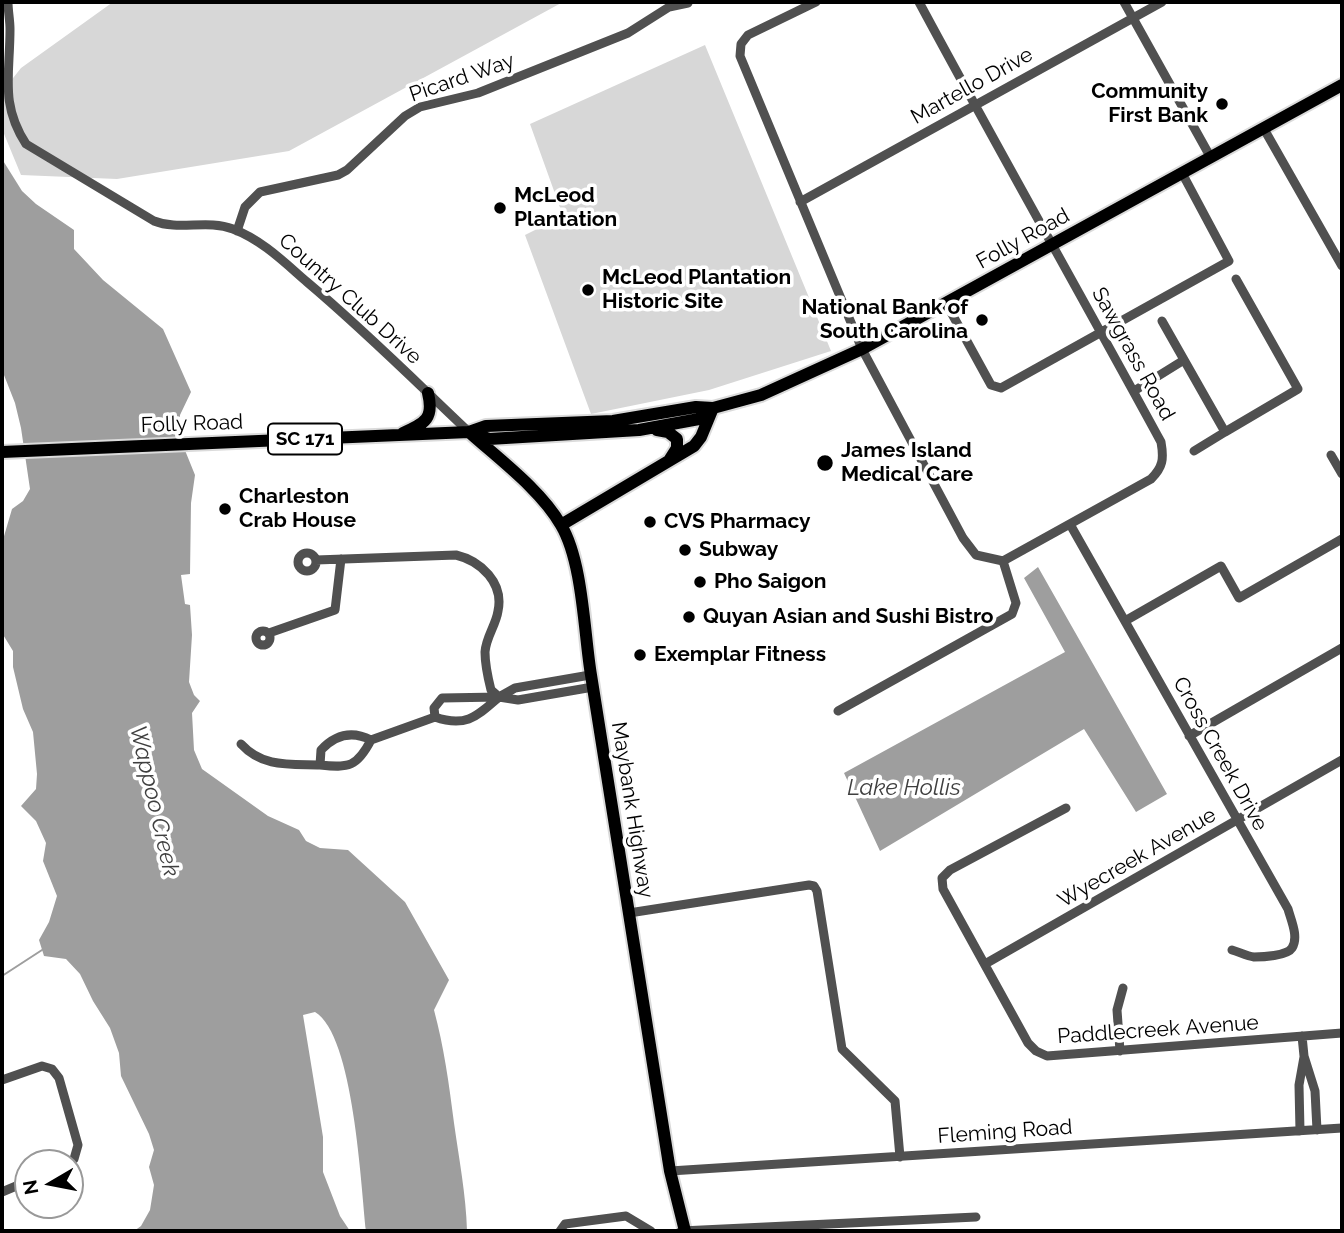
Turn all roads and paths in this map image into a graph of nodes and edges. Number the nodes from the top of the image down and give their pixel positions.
1 (8, 2) edge
2 (816, 2) edge
3 (919, 2) edge
4 (1124, 2) edge
5 (1161, 2) edge
6 (688, 3) edge
7 (1133, 17) junction
8 (1342, 85) edge
9 (974, 105) junction
10 (1264, 129) junction
11 (1211, 158) junction
12 (1182, 173) junction
13 (800, 202) junction
14 (237, 231) junction
15 (1054, 245) junction
16 (1342, 266) edge
17 (1237, 279) dead end
18 (946, 303) junction
19 (1162, 321) dead end
20 (1102, 332) junction
21 (862, 349) junction
22 (1184, 360) junction
23 (1134, 391) junction
24 (428, 393) junction
25 (713, 408) junction
26 (639, 430) junction
27 (469, 432) junction
28 (1225, 432) junction
29 (397, 435) junction
30 (1194, 451) dead end
31 (2, 452) edge
32 (1331, 455) dead end
33 (669, 461) junction
34 (1342, 474) edge
35 (561, 525) junction
36 (1071, 526) junction
37 (1342, 539) edge
38 (341, 559) junction
39 (316, 560) dead end
40 (1003, 561) junction
41 (1125, 621) junction
42 (269, 633) dead end
43 (1342, 648) edge
44 (591, 681) junction
45 (499, 697) junction
46 (838, 711) dead end
47 (435, 717) junction
48 (1189, 736) junction
49 (371, 740) junction
50 (241, 744) dead end
51 (1342, 760) edge
52 (320, 765) junction
53 (1066, 808) dead end
54 (1237, 821) junction
55 (629, 914) junction
56 (1232, 950) dead end
57 (985, 964) junction
58 (1123, 988) dead end
59 (1342, 1033) edge
60 (1302, 1036) junction
61 (1120, 1051) junction
62 (1304, 1056) junction
63 (2, 1080) edge
64 (1342, 1128) edge
65 (1317, 1130) junction
66 (1300, 1131) junction
67 (77, 1149) edge
68 (900, 1157) junction
69 (670, 1171) junction
70 (976, 1217) dead end
71 (560, 1231) edge
72 (651, 1231) edge
73 (683, 1231) edge

1 - 14 street, Country Club Drive
2 - 13 street
3 - 9 street, Sawgrass Road
4 - 7 street
5 - 7 street, Martello Drive
6 - 14 street, Picard Way
7 - 9 street, Martello Drive
7 - 11 street
8 - 10 main road, Folly Road
9 - 13 street, Martello Drive
9 - 15 street, Sawgrass Road
10 - 11 main road, Folly Road
10 - 16 street
11 - 12 main road, Folly Road
12 - 15 main road, Folly Road
12 - 20 street
13 - 21 street
14 - 24 street, Country Club Drive
15 - 18 main road, Folly Road
15 - 20 street, Sawgrass Road
17 - 28 street
18 - 20 street
18 - 21 main road, Folly Road
19 - 22 street
20 - 23 street, Sawgrass Road
21 - 25 main road, Folly Road
21 - 40 street
22 - 23 street
22 - 28 street
23 - 36 street, Sawgrass Road
24 - 27 street, Country Club Drive
24 - 29 main road
25 - 26 main road, Folly Road
25 - 27 main road, Folly Road
25 - 33 main road
26 - 27 main road, Folly Road
26 - 33 main road
27 - 29 main road, Folly Road / SC 171
27 - 35 main road, Maybank Highway
28 - 30 street
29 - 31 main road, Folly Road / SC 171
32 - 34 street
33 - 35 main road
35 - 44 main road, Maybank Highway
36 - 40 street, Sawgrass Road
36 - 41 street, Cross Creek Drive
37 - 41 street
38 - 39 street
38 - 42 street
38 - 45 street
40 - 46 street
41 - 48 street, Cross Creek Drive
43 - 48 street
44 - 45 street
44 - 55 main road, Maybank Highway
45 - 47 street
45 - 47 street
47 - 49 street
48 - 54 street, Cross Creek Drive
49 - 52 street
49 - 52 street
50 - 52 street
51 - 54 street, Wyecreek Avenue
53 - 57 street
54 - 56 street, Cross Creek Drive
54 - 57 street, Wyecreek Avenue
55 - 68 street
55 - 69 main road, Maybank Highway
57 - 61 street, Paddlecreek Avenue
58 - 61 street
59 - 60 street, Paddlecreek Avenue
60 - 61 street, Paddlecreek Avenue
60 - 62 street
62 - 65 street
62 - 66 street
63 - 67 street
64 - 65 street, Fleming Road
65 - 66 street, Fleming Road
66 - 68 street, Fleming Road
68 - 69 street, Fleming Road
69 - 73 main road, Maybank Highway
70 - 73 street
71 - 72 street

